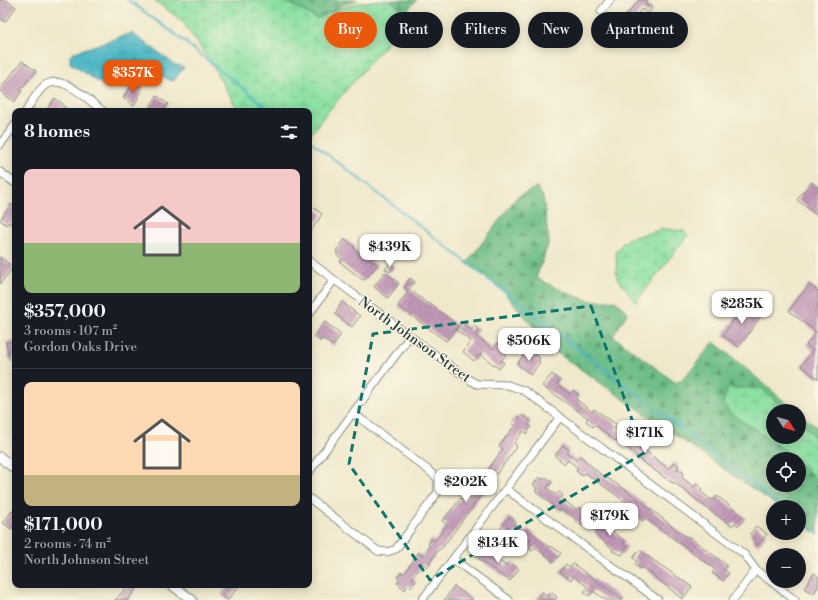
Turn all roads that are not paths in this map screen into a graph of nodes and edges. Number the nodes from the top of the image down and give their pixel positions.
1 (610, 0) edge
2 (601, 11) dead end
3 (28, 108) edge
4 (99, 108) edge
5 (12, 129) edge
6 (0, 145) edge
7 (0, 172) edge
8 (12, 181) edge
9 (312, 263) edge
10 (334, 280) junction
11 (312, 310) edge
12 (410, 336) junction
13 (353, 413) junction
14 (560, 417) junction
15 (0, 457) edge
16 (12, 466) edge
17 (312, 468) edge
18 (506, 488) junction
19 (312, 500) edge
20 (453, 559) junction
21 (756, 570) junction
22 (176, 588) edge
23 (192, 600) edge
24 (422, 600) edge
25 (509, 600) edge
26 (658, 600) edge
27 (733, 600) edge
28 (795, 600) edge

1 - 2 street
3 - 4 street
5 - 6 street
7 - 8 street
9 - 10 street, North Johnson Street
10 - 11 street
10 - 12 street, North Johnson Street
12 - 13 street
12 - 14 street, North Johnson Street
13 - 17 street
13 - 19 street
14 - 18 street
14 - 21 street, North Johnson Street
15 - 16 street
18 - 20 street
18 - 26 street
20 - 24 street
20 - 25 street
21 - 27 street
21 - 28 street, North Johnson Street
22 - 23 street

